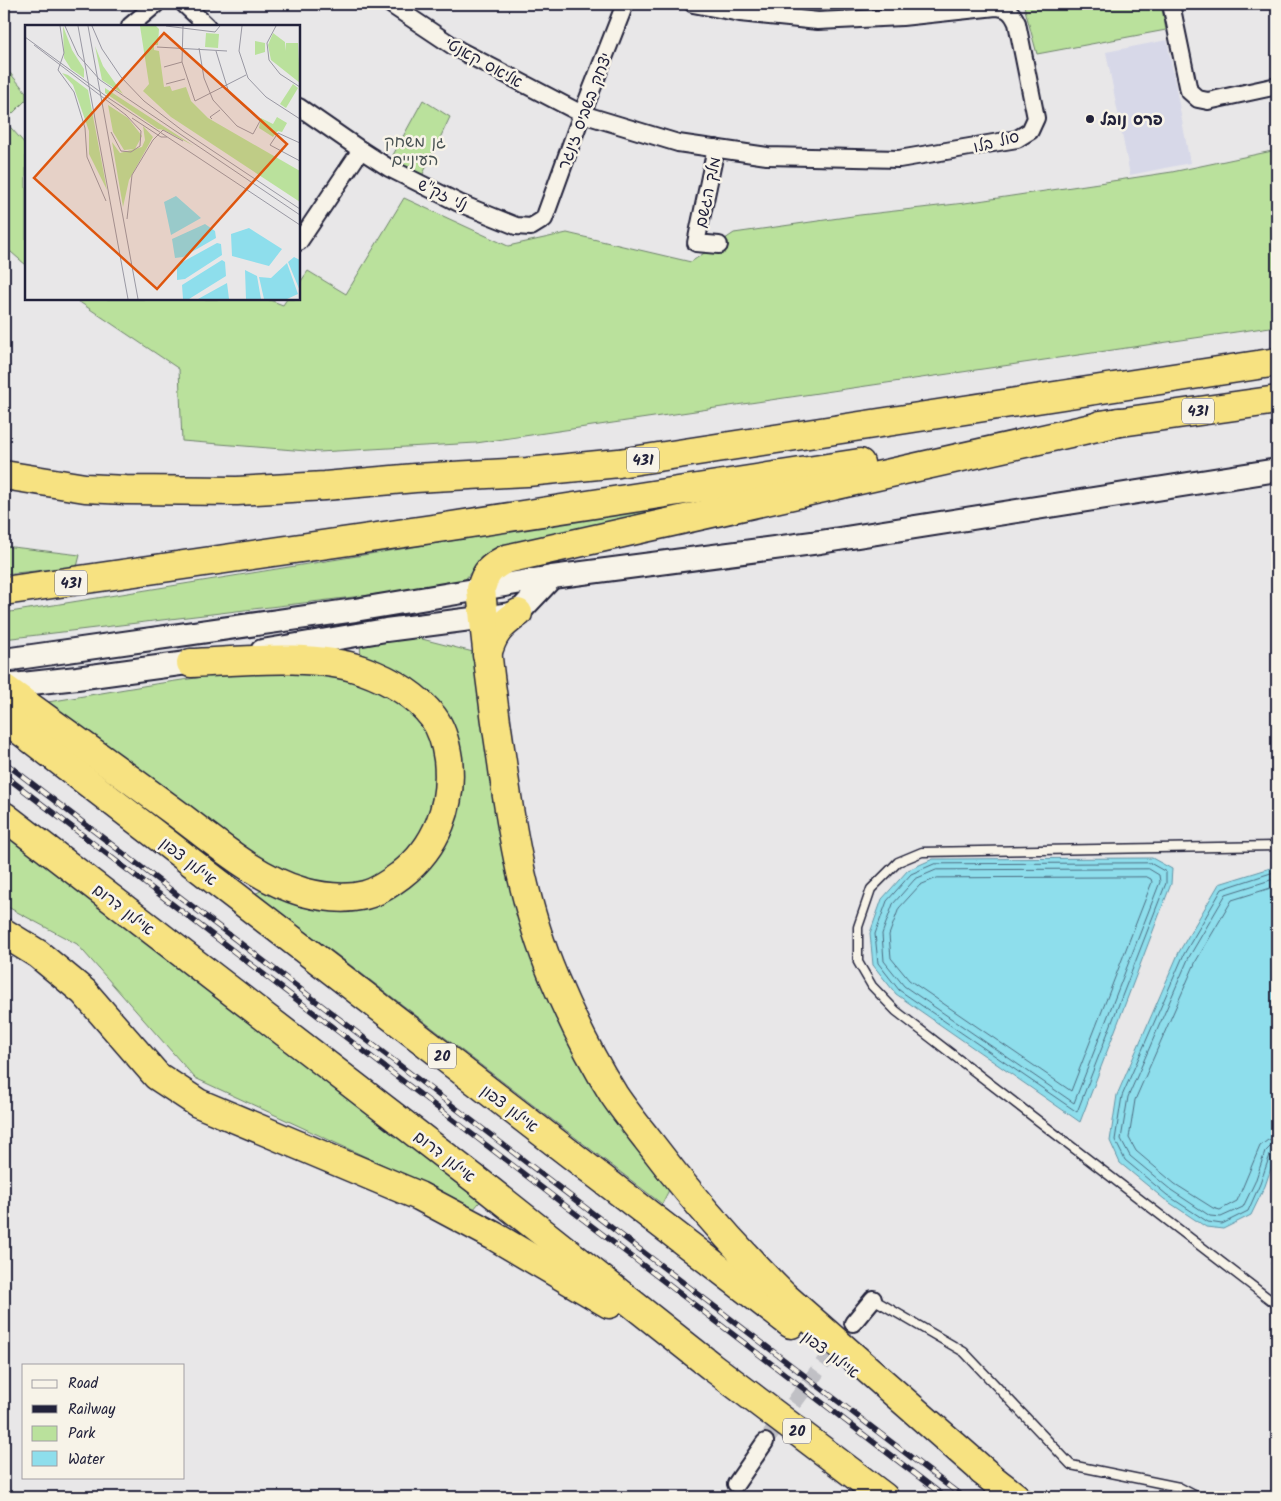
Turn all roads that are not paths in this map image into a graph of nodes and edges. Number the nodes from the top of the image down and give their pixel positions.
1 (156, 4) edge
2 (184, 4) edge
3 (390, 4) edge
4 (625, 4) edge
5 (693, 4) edge
6 (1171, 4) edge
7 (740, 8) edge
8 (901, 10) edge
9 (131, 25) edge
10 (206, 25) edge
11 (1277, 86) edge
12 (300, 108) edge
13 (582, 114) junction
14 (716, 148) junction
15 (360, 150) junction
16 (544, 219) joint
17 (300, 240) edge
18 (719, 245) dead end
19 (1277, 354) edge
20 (1277, 362) edge
21 (1277, 400) edge
22 (1006, 404) junction
23 (1119, 422) junction
24 (1277, 470) edge
25 (4, 475) edge
26 (552, 577) junction
27 (480, 589) junction
28 (4, 591) edge
29 (518, 612) junction
30 (483, 618) junction
31 (487, 657) junction
32 (4, 660) edge
33 (191, 663) junction
34 (4, 687) edge
35 (4, 718) edge
36 (4, 816) edge
37 (1277, 846) edge
38 (4, 933) edge
39 (872, 1300) joint
40 (1277, 1305) edge
41 (853, 1323) tunnel mouth
42 (711, 1366) junction
43 (765, 1442) tunnel mouth
44 (736, 1484) dead end
45 (1006, 1490) edge
46 (884, 1497) edge
47 (1198, 1497) edge

1 - 9 street
2 - 10 street
3 - 13 street, אליאס קאנטי
4 - 13 street, יצחק בשביס זינגר
5 - 7 street, סול בלו
6 - 11 street
7 - 8 street, סול בלו
8 - 14 street, סול בלו
12 - 15 street, נלי זק"ש
13 - 14 street, סול בלו
13 - 16 street, יצחק בשביס זינגר
14 - 18 street, מלך הגשם
15 - 16 street, נלי זק"ש
15 - 17 street
19 - 22 highway
20 - 22 highway, 431
21 - 23 highway, 431
22 - 25 highway, 431
23 - 27 highway
23 - 28 highway, 431
24 - 26 street
26 - 27 street
26 - 29 street
27 - 30 highway
27 - 32 street
29 - 30 street
29 - 31 highway
30 - 31 highway
30 - 33 street
31 - 45 highway
33 - 34 street
33 - 34 highway
35 - 45 highway, איילון צפון / 20
36 - 42 highway, איילון דרום / 20
37 - 40 lane
38 - 42 highway
39 - 41 street
39 - 47 lane
42 - 46 highway, איילון דרום / 20
43 - 44 street

